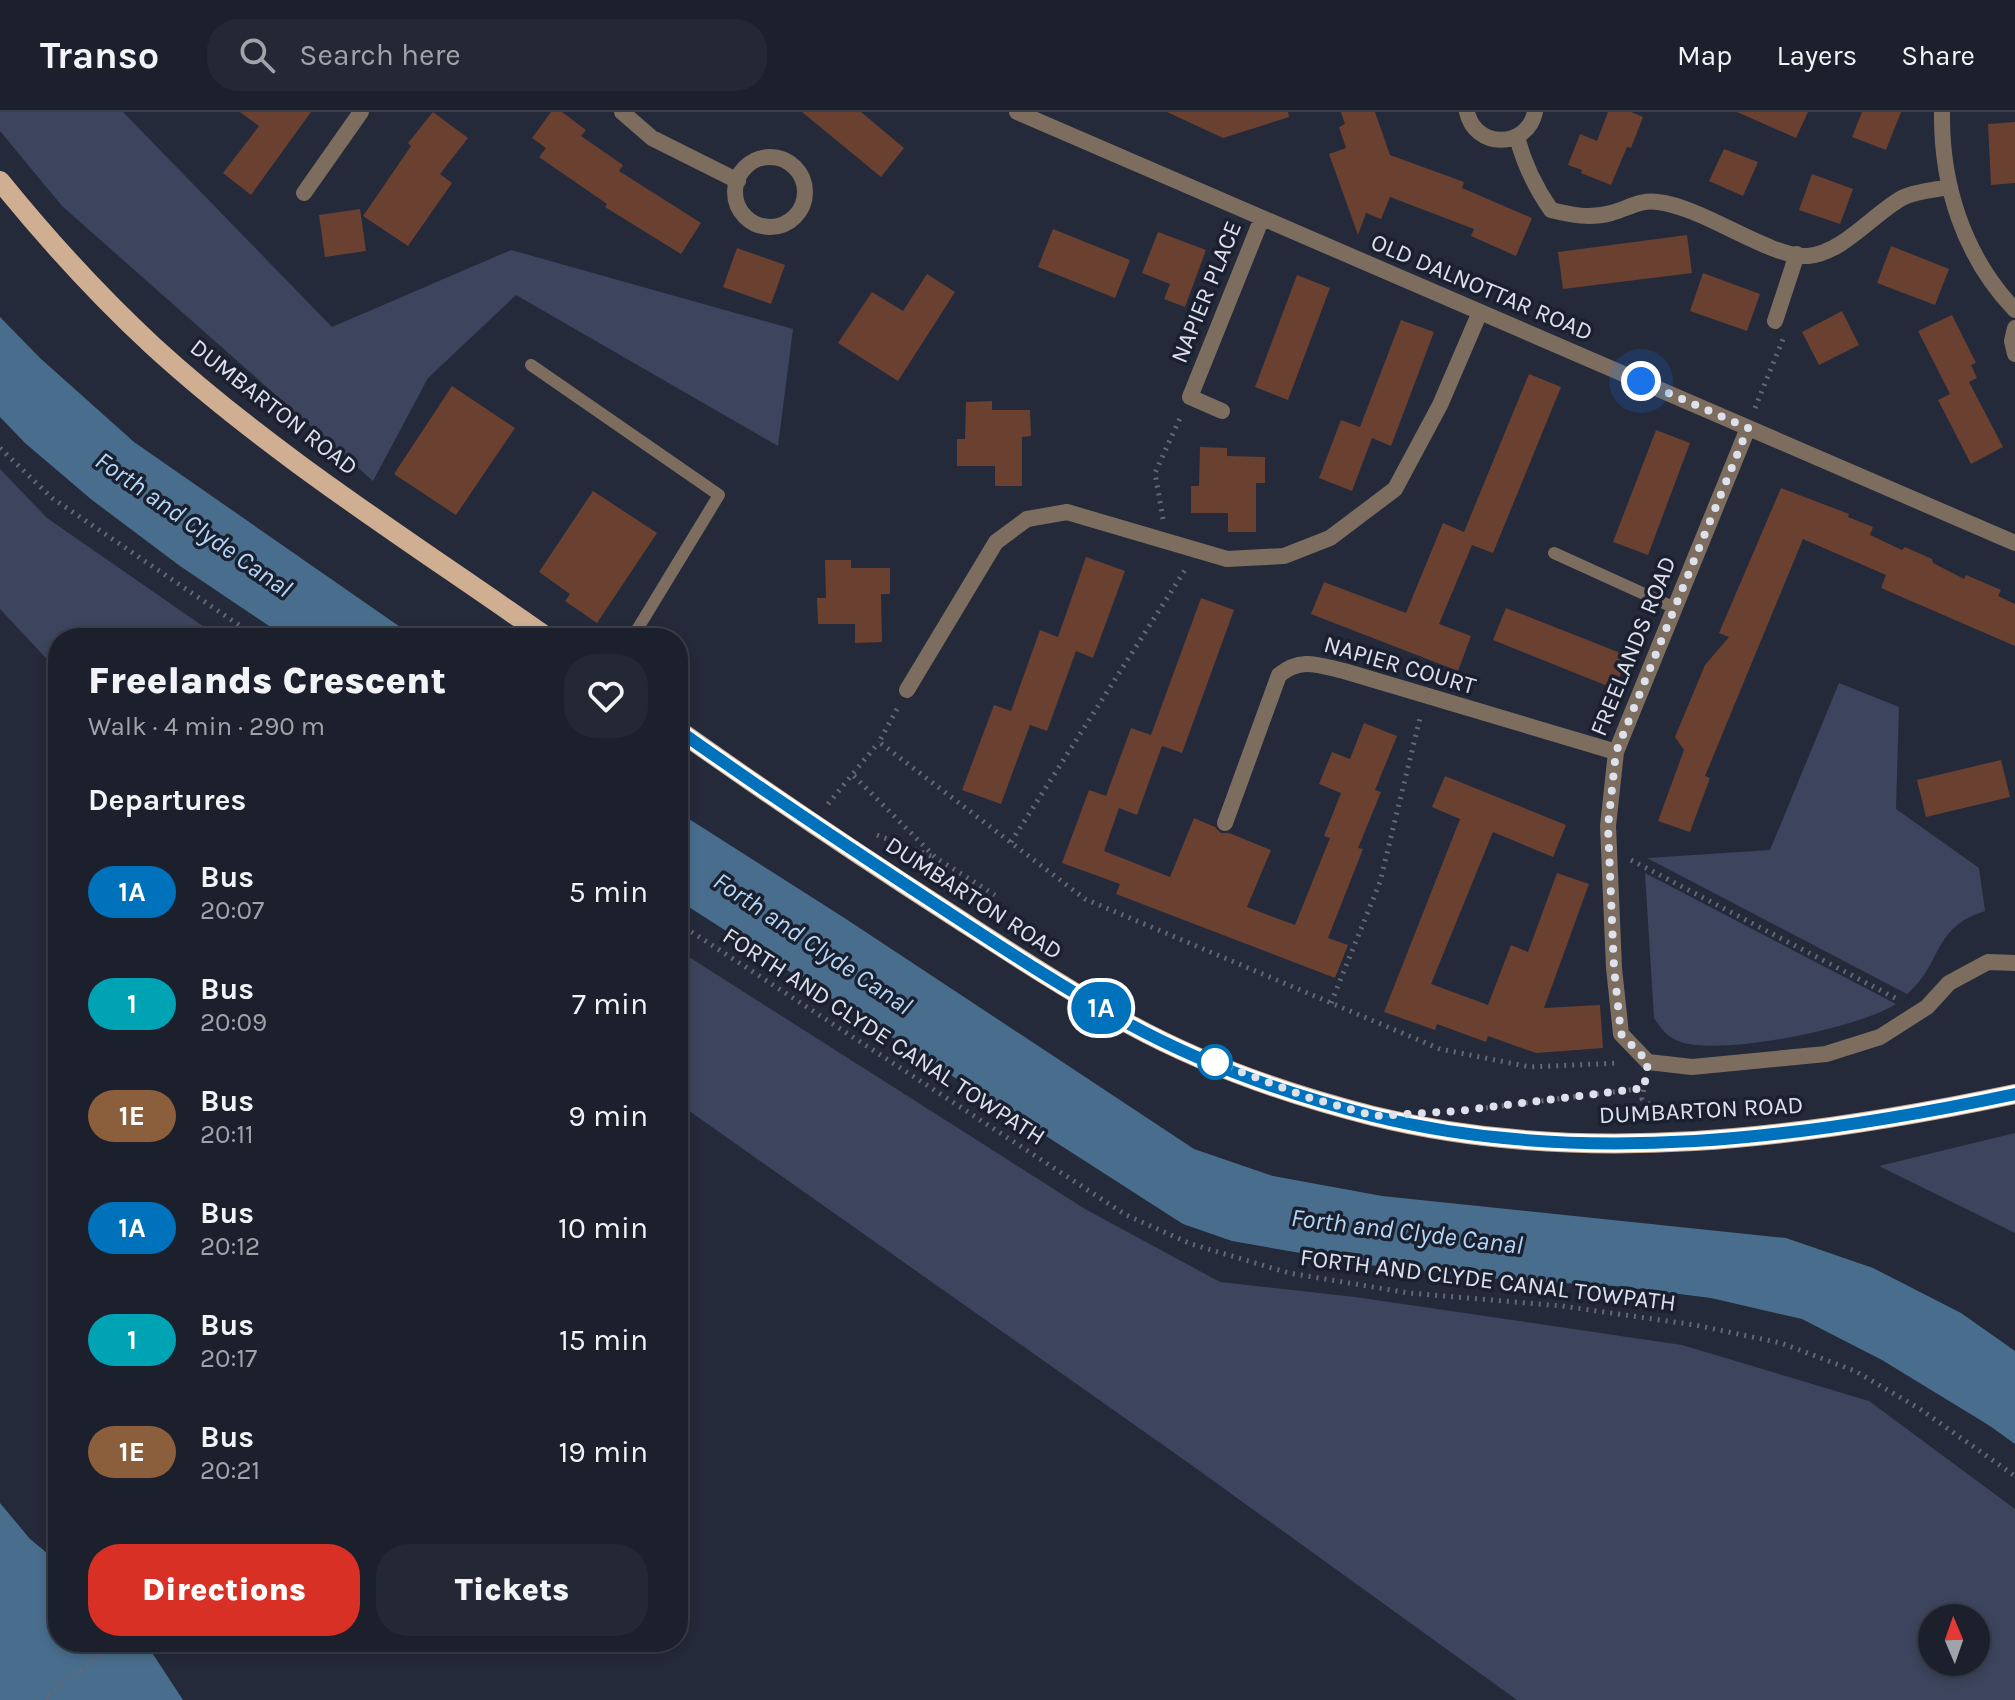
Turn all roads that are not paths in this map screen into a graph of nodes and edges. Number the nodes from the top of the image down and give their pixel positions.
1 (361, 112) edge
2 (622, 112) edge
3 (1017, 112) edge
4 (1467, 112) edge
5 (1535, 112) edge
6 (1942, 112) edge
7 (1517, 137) junction
8 (0, 181) edge
9 (738, 181) junction
10 (1950, 187) junction
11 (304, 193) dead end
12 (1262, 218) junction
13 (1797, 254) junction
14 (2015, 310) edge
15 (1480, 312) junction
16 (1775, 321) road end
17 (2015, 328) edge
18 (2015, 354) edge
19 (531, 365) dead end
20 (1222, 411) dead end
21 (1748, 428) junction
22 (2015, 543) edge
23 (1554, 553) dead end
24 (1675, 608) junction
25 (534, 628) edge
26 (638, 628) edge
27 (907, 690) road end
28 (688, 737) edge
29 (1616, 752) junction
30 (1225, 823) dead end
31 (2015, 963) edge
32 (2015, 1094) edge

1 - 11 street
2 - 9 street
3 - 12 street, OLD DALNOTTAR ROAD
4 - 7 street
5 - 7 street
6 - 10 street
7 - 13 street
8 - 25 main road, DUMBARTON ROAD
9 - 9 street
10 - 13 street
10 - 14 street
12 - 15 street, OLD DALNOTTAR ROAD
12 - 20 street, NAPIER PLACE
13 - 16 street
15 - 21 street, OLD DALNOTTAR ROAD
15 - 27 street
17 - 18 street
19 - 26 lane
21 - 22 street, OLD DALNOTTAR ROAD
21 - 24 street, FREELANDS ROAD
23 - 24 lane
24 - 29 street, FREELANDS ROAD
28 - 32 main road, DUMBARTON ROAD
29 - 30 street, NAPIER COURT
29 - 31 street, FREELANDS ROAD

